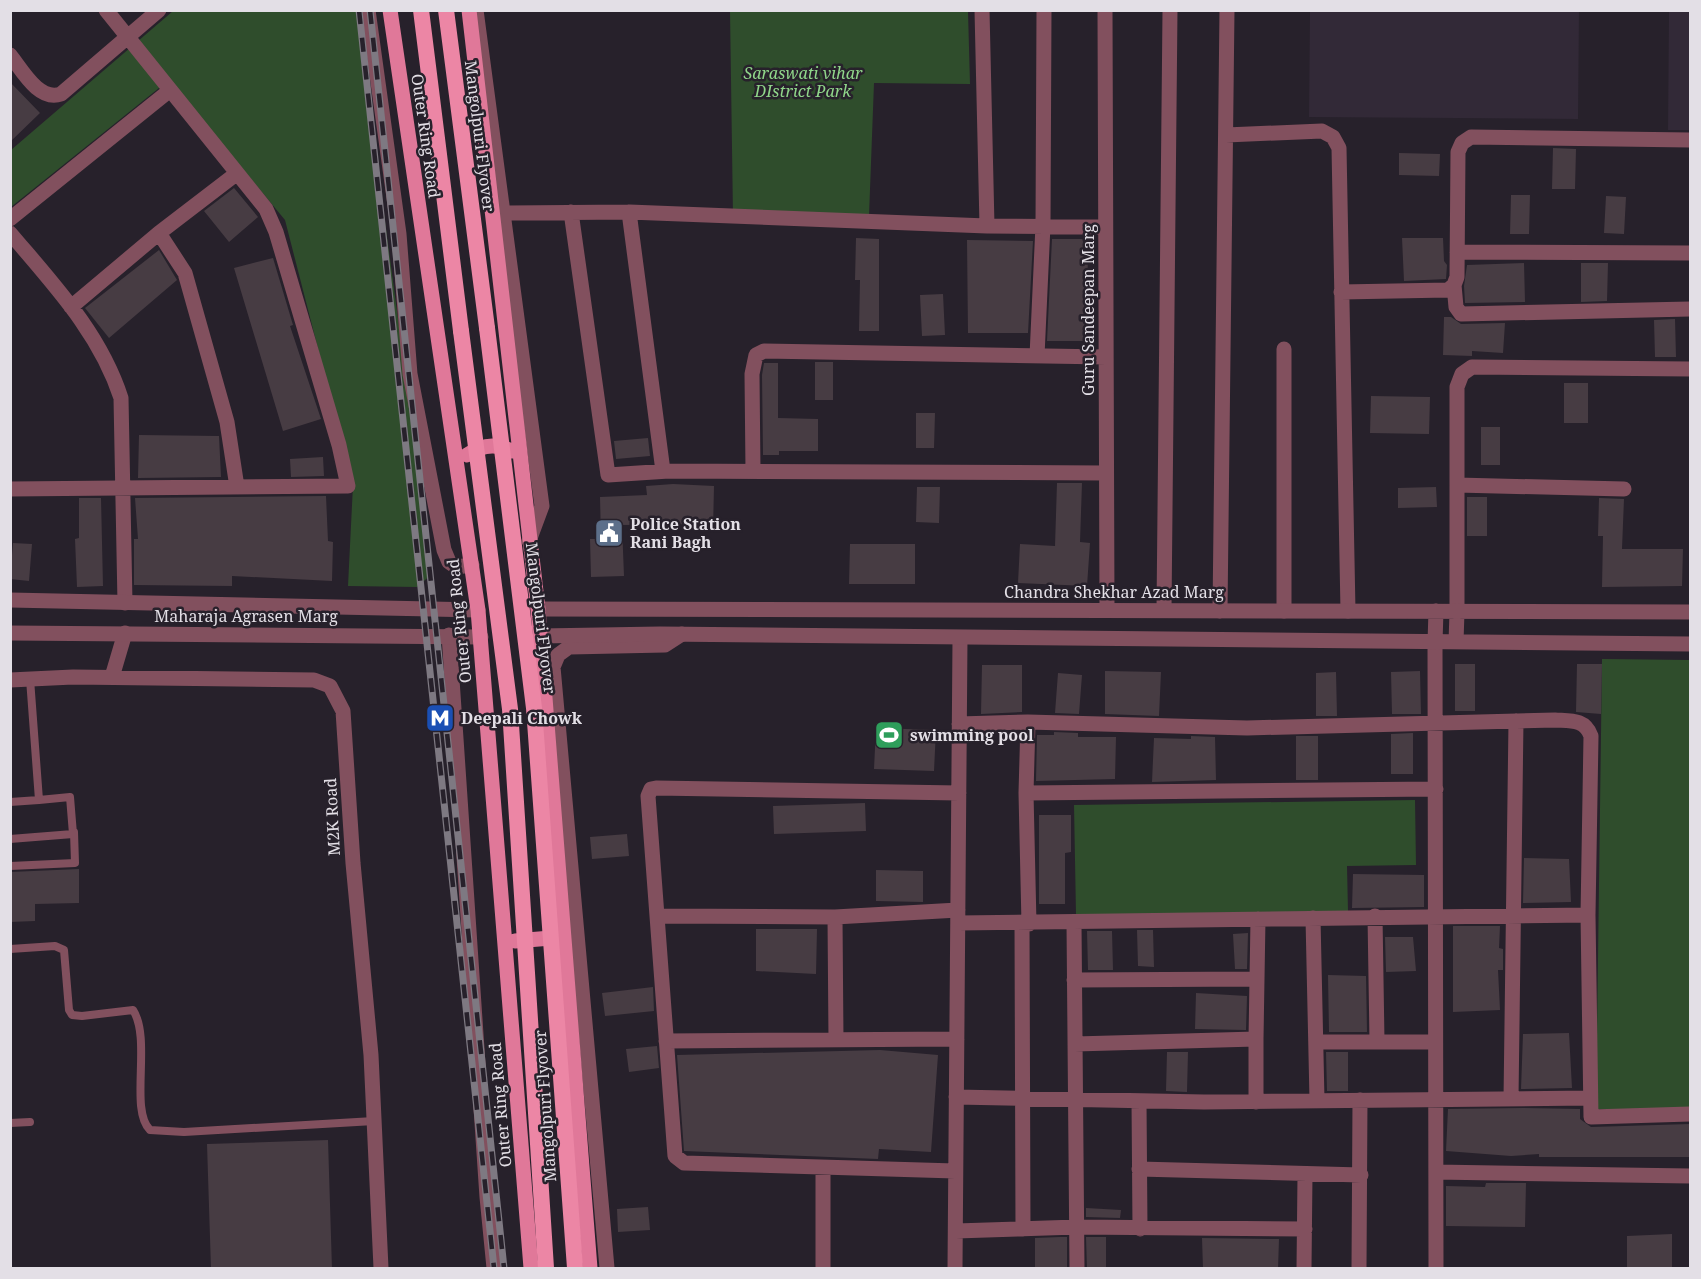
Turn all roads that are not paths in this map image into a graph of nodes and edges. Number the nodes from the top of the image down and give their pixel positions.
1 (106, 10) edge
2 (159, 10) edge
3 (368, 10) edge
4 (390, 10) edge
5 (421, 10) edge
6 (446, 10) edge
7 (469, 10) edge
8 (476, 10) edge
9 (982, 10) edge
10 (1044, 10) edge
11 (1105, 10) edge
12 (1170, 10) edge
13 (1227, 10) edge
14 (128, 36) junction
15 (10, 55) edge
16 (169, 91) junction
17 (1226, 135) junction
18 (1690, 140) edge
19 (236, 174) junction
20 (571, 212) junction
21 (629, 212) junction
22 (505, 213) junction
23 (10, 219) edge
24 (1043, 225) junction
25 (987, 226) junction
26 (1105, 227) junction
27 (159, 233) junction
28 (10, 234) edge
29 (1457, 252) junction
30 (1690, 253) edge
31 (1454, 285) junction
32 (1341, 292) junction
33 (71, 307) junction
34 (1690, 309) edge
35 (1284, 349) dead end
36 (1037, 356) junction
37 (1106, 357) junction
38 (1690, 369) edge
39 (520, 460) junction
40 (458, 468) junction
41 (663, 471) junction
42 (753, 471) junction
43 (1106, 472) junction
44 (1457, 485) junction
45 (237, 487) junction
46 (123, 488) junction
47 (10, 489) edge
48 (1624, 489) dead end
49 (529, 541) junction
50 (472, 565) junction
51 (10, 600) edge
52 (125, 603) junction
53 (290, 606) junction
54 (538, 609) junction
55 (658, 609) junction
56 (478, 610) junction
57 (1107, 610) junction
58 (1164, 610) junction
59 (1220, 611) junction
60 (1284, 611) junction
61 (1348, 611) junction
62 (1436, 611) junction
63 (1457, 612) junction
64 (1690, 612) edge
65 (10, 633) edge
66 (125, 633) junction
67 (290, 634) junction
68 (655, 634) junction
69 (682, 634) junction
70 (449, 635) junction
71 (540, 636) junction
72 (481, 637) junction
73 (960, 639) junction
74 (1435, 642) junction
75 (1456, 642) junction
76 (1690, 644) edge
77 (111, 677) junction
78 (30, 679) junction
79 (10, 680) edge
80 (1516, 721) junction
81 (1028, 722) junction
82 (1435, 723) junction
83 (959, 724) junction
84 (1436, 789) junction
85 (959, 792) junction
86 (1026, 793) junction
87 (39, 800) junction
88 (10, 802) edge
89 (74, 831) junction
90 (10, 839) edge
91 (10, 866) edge
92 (1436, 915) junction
93 (1514, 915) junction
94 (1588, 915) junction
95 (657, 916) junction
96 (1375, 916) junction
97 (835, 917) junction
98 (958, 917) junction
99 (1313, 918) junction
100 (1258, 919) junction
101 (1074, 923) junction
102 (1025, 924) junction
103 (566, 937) junction
104 (505, 942) junction
105 (10, 949) edge
106 (1257, 979) junction
107 (1074, 980) junction
108 (957, 1039) junction
109 (1256, 1039) junction
110 (836, 1040) junction
111 (666, 1041) junction
112 (1377, 1041) junction
113 (1435, 1041) junction
114 (1316, 1042) junction
115 (1075, 1044) junction
116 (956, 1097) junction
117 (1022, 1098) junction
118 (1589, 1098) junction
119 (1511, 1099) junction
120 (1076, 1100) junction
121 (1317, 1100) junction
122 (1360, 1100) junction
123 (1435, 1100) junction
124 (1139, 1101) junction
125 (1256, 1102) junction
126 (1690, 1114) edge
127 (374, 1121) junction
128 (30, 1122) dead end
129 (10, 1123) edge
130 (823, 1168) junction
131 (1139, 1168) junction
132 (955, 1171) junction
133 (1436, 1172) junction
134 (1305, 1174) junction
135 (1361, 1175) junction
136 (1690, 1176) edge
137 (1077, 1227) junction
138 (1023, 1229) junction
139 (1140, 1229) junction
140 (1305, 1229) junction
141 (956, 1232) junction
142 (381, 1269) edge
143 (494, 1269) edge
144 (531, 1269) edge
145 (546, 1269) edge
146 (575, 1269) edge
147 (590, 1269) edge
148 (607, 1269) edge
149 (823, 1269) edge
150 (955, 1269) edge
151 (1077, 1269) edge
152 (1304, 1269) edge
153 (1359, 1269) edge
154 (1436, 1269) edge

1 - 14 street
2 - 14 street
3 - 50 street
4 - 40 main road, Outer Ring Road
5 - 145 highway, Mangolpuri Flyover, bridge
6 - 146 highway, Mangolpuri Flyover, bridge
7 - 39 main road
8 - 22 street
9 - 25 street
10 - 24 street
11 - 26 street, Guru Sandeepan Marg
12 - 58 street
13 - 17 street
14 - 15 street
14 - 16 street
16 - 19 street
16 - 23 street
17 - 32 street
17 - 59 street
18 - 29 street
19 - 27 street
19 - 45 street
20 - 21 street
20 - 22 street
20 - 41 street
21 - 25 street
21 - 41 street
22 - 49 street
24 - 25 street
24 - 26 street
24 - 36 street
26 - 37 street, Guru Sandeepan Marg
27 - 33 street
27 - 45 street
28 - 33 street
29 - 30 street
29 - 31 street
31 - 32 street
31 - 34 street
32 - 61 street
33 - 46 street
35 - 60 street
36 - 37 street
36 - 42 street
37 - 43 street, Guru Sandeepan Marg
38 - 44 street
39 - 40 main road
39 - 49 main road
40 - 50 main road, Outer Ring Road
41 - 42 street
42 - 43 street
43 - 57 street, Guru Sandeepan Marg
44 - 48 street
44 - 63 street
45 - 46 street
46 - 47 street
46 - 52 street
49 - 54 main road
50 - 56 main road, Outer Ring Road
51 - 52 street, Maharaja Agrasen Marg
52 - 53 street, Maharaja Agrasen Marg
53 - 56 street, Maharaja Agrasen Marg
53 - 67 street
54 - 55 street, Chandra Shekhar Azad Marg
54 - 71 main road
55 - 57 street, Chandra Shekhar Azad Marg
55 - 68 street
56 - 72 main road, Outer Ring Road
57 - 58 street, Chandra Shekhar Azad Marg
58 - 59 street, Chandra Shekhar Azad Marg
59 - 60 street, Chandra Shekhar Azad Marg
60 - 61 street, Chandra Shekhar Azad Marg
61 - 62 street, Chandra Shekhar Azad Marg
62 - 63 street, Chandra Shekhar Azad Marg
62 - 74 street
63 - 64 street, Chandra Shekhar Azad Marg
63 - 75 street
65 - 66 street, Maharaja Agrasen Marg
66 - 67 street, Maharaja Agrasen Marg
66 - 77 street
67 - 70 street, Maharaja Agrasen Marg
68 - 69 street
68 - 71 street
69 - 73 street
69 - 148 street
70 - 72 street, Maharaja Agrasen Marg
70 - 143 street
71 - 103 main road
72 - 104 main road, Outer Ring Road
73 - 74 street
73 - 83 street
74 - 75 street
74 - 82 street
75 - 76 street
77 - 78 street, M2K Road
77 - 127 street, M2K Road
78 - 79 street, M2K Road
78 - 87 lane
80 - 82 street
80 - 93 street
80 - 94 street
81 - 82 street
81 - 83 street
81 - 86 street
82 - 84 street
83 - 85 street
84 - 86 street
84 - 92 street
85 - 95 street
85 - 98 street
86 - 102 street
87 - 88 lane
87 - 89 lane
89 - 90 lane
89 - 91 lane
92 - 93 street
92 - 96 street
92 - 113 street
93 - 94 street
93 - 119 street
94 - 118 street
95 - 97 street
95 - 111 street
96 - 99 street
96 - 112 street
97 - 98 street
97 - 110 street
98 - 102 street
98 - 108 street
99 - 100 street
99 - 114 street
100 - 101 street
100 - 106 street
101 - 102 street
101 - 107 street
102 - 117 street
103 - 104 main road
103 - 147 main road
104 - 144 main road, Outer Ring Road
105 - 127 lane
106 - 107 street
106 - 109 street
107 - 115 street
108 - 110 street
108 - 116 street
109 - 115 street
109 - 125 street
110 - 111 street
111 - 130 street
112 - 113 street
112 - 114 street
113 - 123 street
114 - 121 street
115 - 120 street
116 - 117 street
116 - 132 street
117 - 120 street
117 - 138 street
118 - 119 street
118 - 126 street
119 - 123 street
120 - 124 street
120 - 137 street
121 - 122 street
121 - 125 street
122 - 123 street
122 - 135 street
123 - 133 street
124 - 125 street
124 - 131 street
127 - 142 street, M2K Road
128 - 129 lane
130 - 132 street
130 - 149 street
131 - 134 street
131 - 139 street
132 - 141 street
133 - 136 street
133 - 154 street
134 - 135 street
134 - 140 street
135 - 153 street
137 - 138 street
137 - 139 street
137 - 151 street
138 - 141 street
139 - 140 street
140 - 152 street
141 - 150 street

